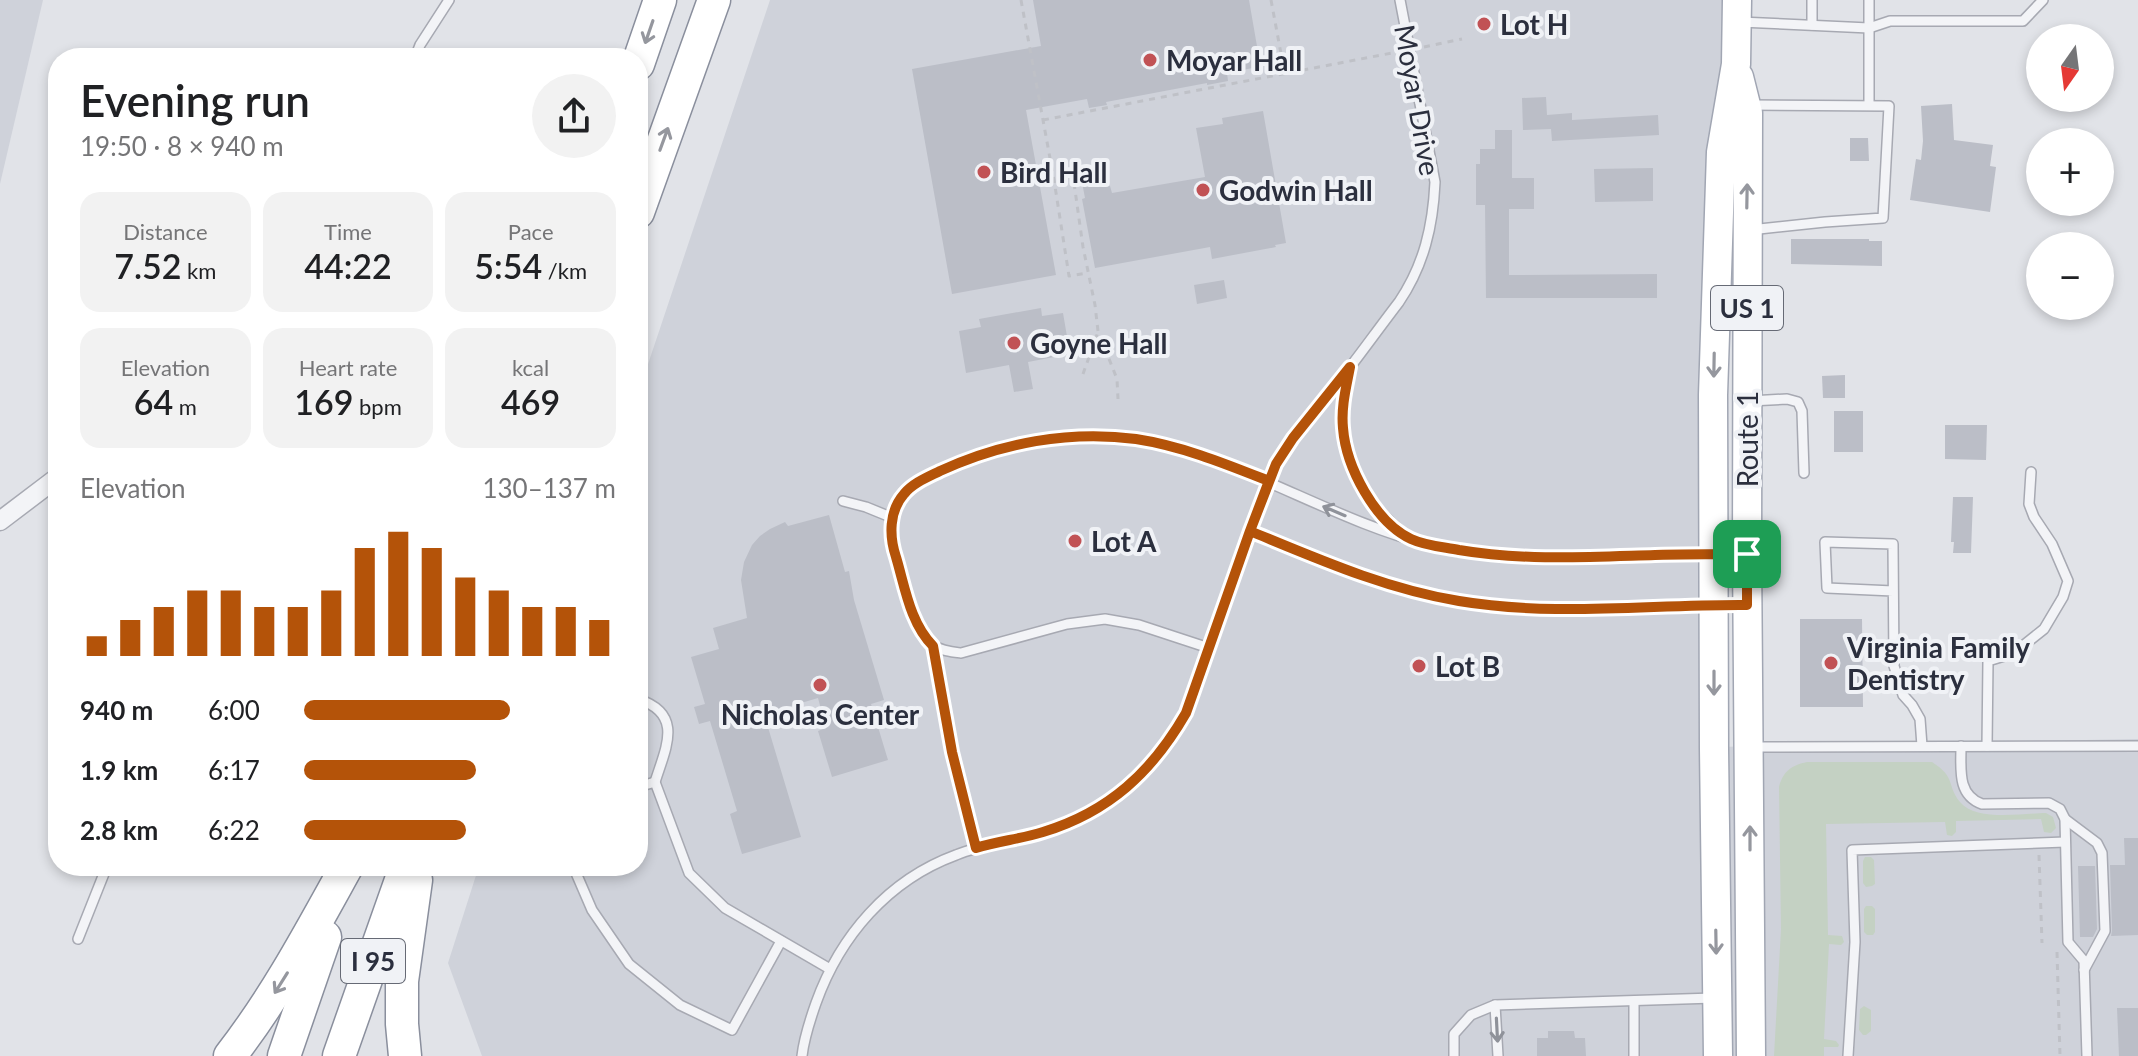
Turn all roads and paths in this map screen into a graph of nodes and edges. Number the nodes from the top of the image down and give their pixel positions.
1 (449, 0) edge
2 (660, 0) edge
3 (714, 0) edge
4 (1021, 0) edge
5 (1271, 0) edge
6 (1400, 0) edge
7 (1812, 0) edge
8 (1869, 0) edge
9 (2043, 0) edge
10 (1736, 11) edge
11 (1812, 25) junction
12 (1869, 28) junction
13 (1462, 39) dead end
14 (419, 48) edge
15 (644, 48) edge
16 (1409, 50) junction
17 (1736, 64) junction
18 (1285, 75) junction
19 (1747, 105) junction
20 (1869, 105) junction
21 (1043, 120) junction
22 (1074, 183) dead end
23 (648, 184) edge
24 (1747, 231) junction
25 (1088, 273) junction
26 (1098, 331) junction
27 (1350, 367) junction
28 (1083, 374) dead end
29 (1118, 399) dead end
30 (1747, 401) junction
31 (2031, 472) dead end
32 (1804, 473) dead end
33 (1269, 481) junction
34 (48, 485) edge
35 (843, 501) dead end
36 (893, 518) junction
37 (0, 521) edge
38 (1250, 531) junction
39 (1410, 538) junction
40 (1713, 554) junction
41 (1747, 554) junction
42 (1893, 591) junction
43 (1713, 605) junction
44 (1747, 605) junction
45 (933, 646) junction
46 (1209, 648) junction
47 (648, 702) edge
48 (1922, 746) junction
49 (1961, 746) junction
50 (1987, 746) junction
51 (2138, 746) edge
52 (1750, 747) junction
53 (655, 782) junction
54 (648, 784) edge
55 (2065, 819) junction
56 (2065, 842) junction
57 (2039, 843) junction
58 (976, 848) junction
59 (103, 876) edge
60 (342, 876) edge
61 (345, 876) edge
62 (402, 876) edge
63 (417, 876) edge
64 (577, 876) edge
65 (78, 939) dead end
66 (781, 941) junction
67 (2042, 943) dead end
68 (2057, 943) dead end
69 (830, 969) junction
70 (2084, 970) junction
71 (1717, 998) junction
72 (1634, 1001) junction
73 (1495, 1005) junction
74 (230, 1056) edge
75 (284, 1056) edge
76 (339, 1056) edge
77 (405, 1056) edge
78 (802, 1056) edge
79 (1454, 1056) edge
80 (1498, 1056) edge
81 (1634, 1056) edge
82 (1718, 1056) edge
83 (1751, 1056) edge
84 (1848, 1056) edge
85 (2060, 1056) edge
86 (2087, 1056) edge

1 - 14 lane
2 -> 15 highway
23 -> 3 highway
4 - 21 path
5 - 18 path
6 - 16 lane, Moyar Drive
7 - 11 lane
8 - 12 lane
9 - 12 lane
10 - 11 lane
10 - 17 main road, Route 1 / US 1
11 - 12 lane
12 - 20 lane
13 - 16 path
16 - 18 path
16 - 27 lane, Moyar Drive
17 - 19 main road, Route 1 / US 1
17 -> 40 main road, Route 1 / US 1
18 - 21 path
19 - 20 lane
24 -> 19 main road, Route 1 / US 1
20 - 24 lane
21 - 25 path
22 - 25 path
24 - 30 main road, Route 1 / US 1
25 - 26 path
26 - 28 path
26 - 29 path
27 - 33 lane, Moyar Drive
27 - 39 lane
30 - 32 lane
30 - 41 main road, Route 1 / US 1
31 - 50 lane
33 - 36 lane
33 - 38 lane, Moyar Drive
39 -> 33 lane
34 - 37 street
35 - 36 lane
36 - 45 lane
38 - 43 lane
38 - 46 lane, Moyar Drive
39 - 40 lane
40 - 41 lane
40 - 43 main road, Route 1 / US 1
41 - 44 main road, Route 1 / US 1
42 - 42 lane
42 - 48 lane
43 - 44 lane
43 -> 71 main road, Route 1 / US 1
44 - 52 main road, Route 1 / US 1
45 - 46 lane
45 - 58 lane
46 - 58 lane, Moyar Drive
47 - 53 lane
48 - 49 lane
48 - 52 lane
49 - 50 lane
49 - 55 lane
50 - 51 lane
83 -> 52 main road, Route 1 / US 1
53 - 54 lane
53 - 66 lane
55 - 56 lane
55 - 70 lane
56 - 57 lane
56 - 70 lane
57 - 67 path
57 - 84 lane
58 - 69 lane, Moyar Drive
59 - 65 lane
60 -> 74 highway
61 - 75 highway, I 95
62 - 76 highway, I 95
63 - 77 highway
64 - 66 lane
66 - 69 lane
68 - 85 path
69 - 78 lane, Moyar Drive
70 - 86 lane
71 - 72 lane
71 - 82 main road, Route 1 / US 1
72 - 73 lane
72 - 81 lane
73 - 79 lane
73 -> 80 lane

